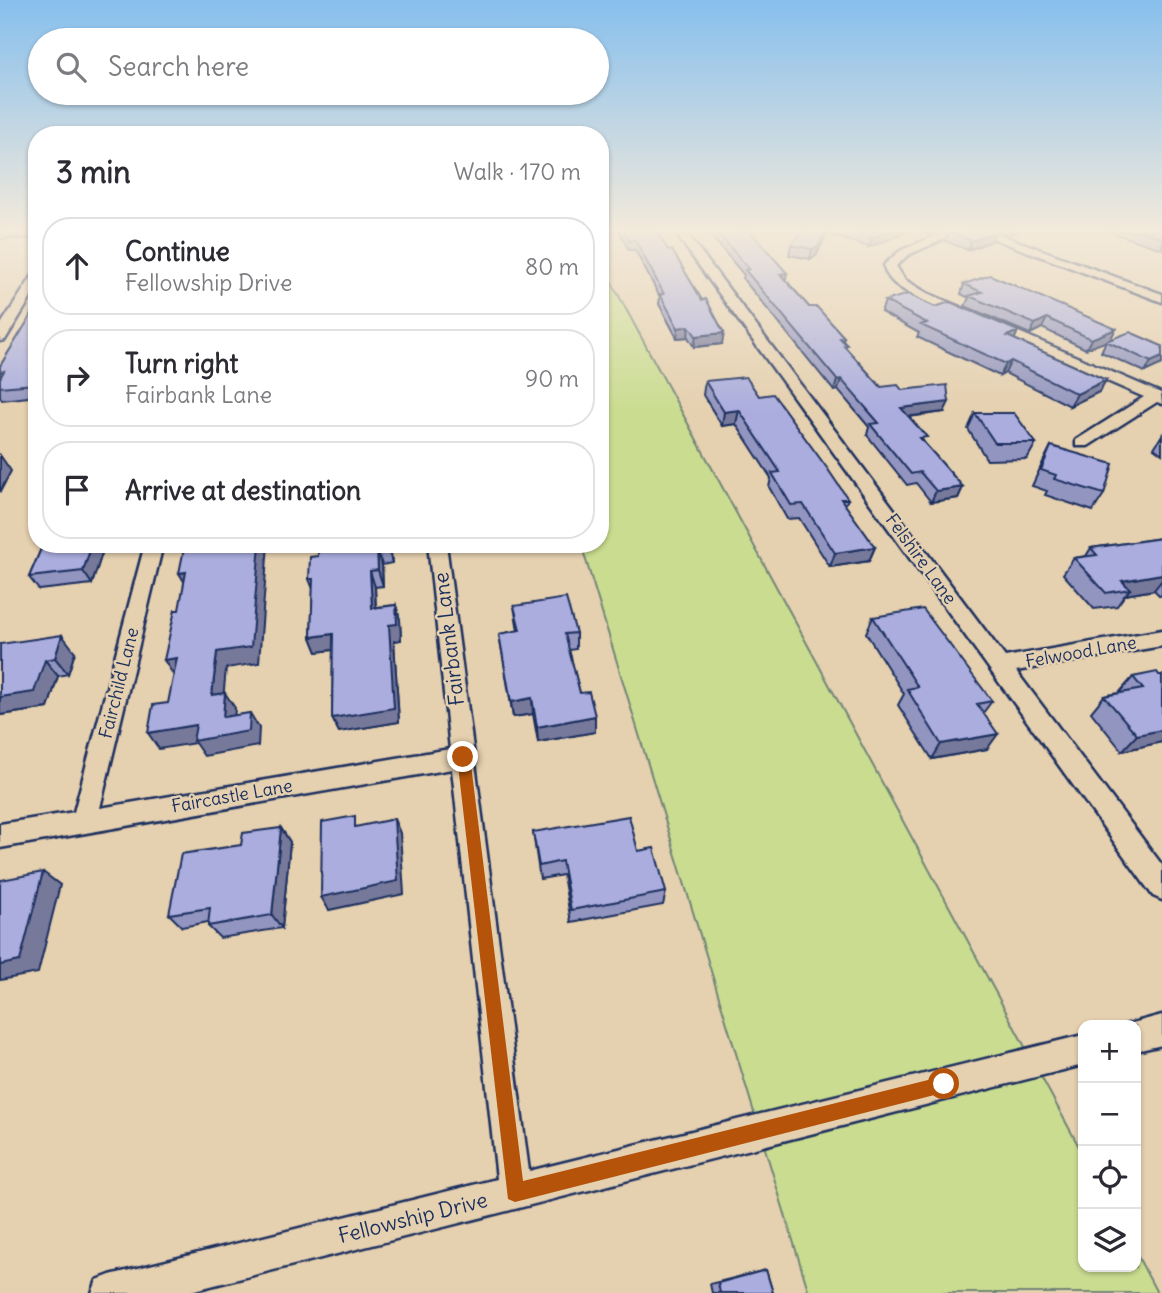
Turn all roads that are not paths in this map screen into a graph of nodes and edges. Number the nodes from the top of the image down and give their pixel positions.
1 (723, 291) edge
2 (915, 291) edge
3 (1143, 291) edge
4 (28, 292) edge
5 (1162, 298) edge
6 (0, 337) edge
7 (1159, 398) edge
8 (1082, 443) dead end
9 (152, 553) edge
10 (439, 553) edge
11 (1162, 638) edge
12 (1000, 666) junction
13 (463, 757) junction
14 (84, 822) junction
15 (0, 836) edge
16 (1162, 887) edge
17 (1162, 1030) edge
18 (1141, 1035) edge
19 (1078, 1051) edge
20 (515, 1192) junction
21 (110, 1293) edge

1 - 12 street, Felshire Lane
2 - 7 street
3 - 5 street
4 - 6 street
7 - 8 street
9 - 14 street, Fairchild Lane
10 - 13 street, Fairbank Lane
11 - 12 street, Felwood Lane
12 - 16 street, Felshire Lane
13 - 14 street, Faircastle Lane
13 - 20 street, Fairbank Lane
14 - 15 street, Faircastle Lane
17 - 18 street
19 - 20 street, Fellowship Drive
20 - 21 street, Fellowship Drive

